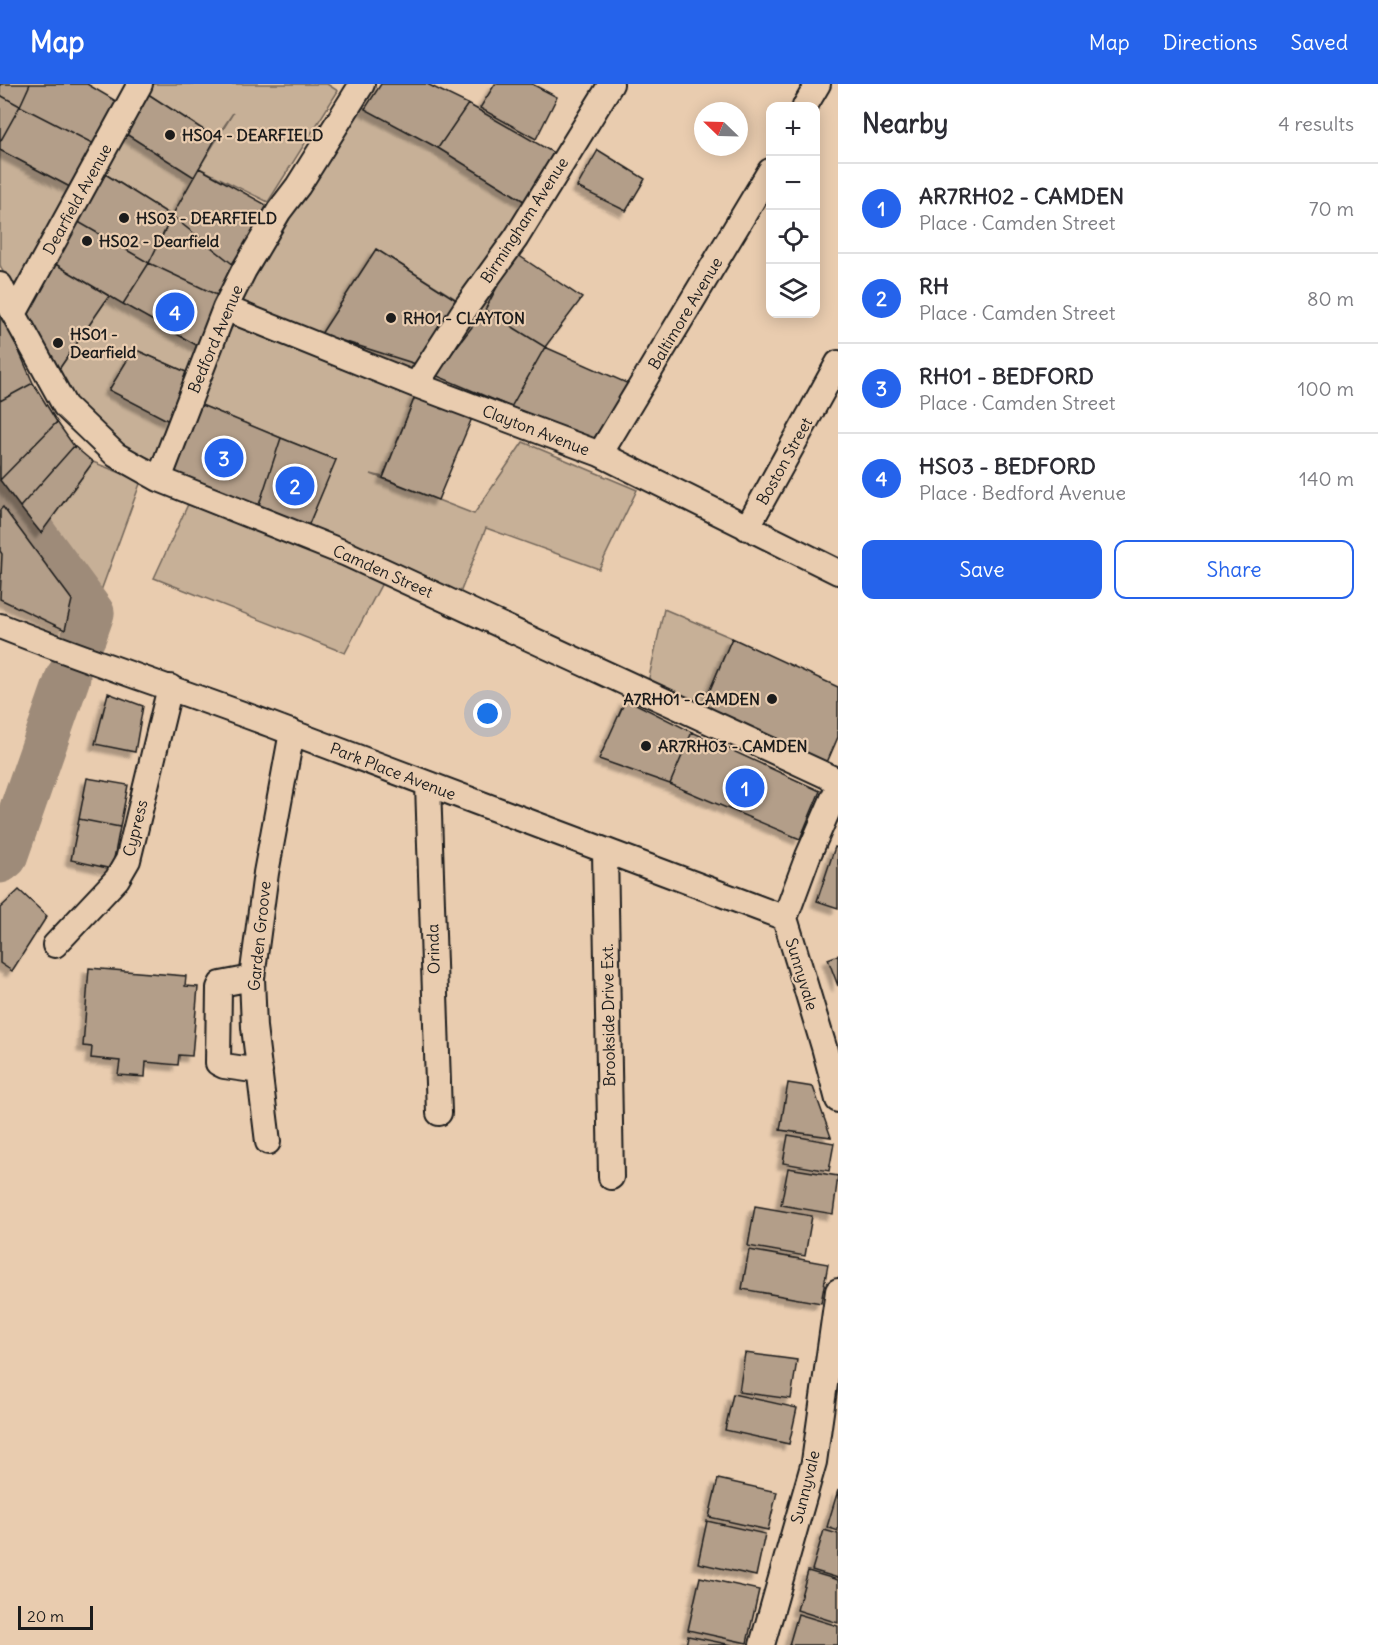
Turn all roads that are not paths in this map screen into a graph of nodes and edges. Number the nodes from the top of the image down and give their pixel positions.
1 (140, 84) edge
2 (362, 84) edge
3 (611, 84) edge
4 (818, 84) edge
5 (807, 102) edge
6 (766, 179) edge
7 (0, 285) edge
8 (225, 308) junction
9 (14, 314) junction
10 (838, 363) edge
11 (416, 385) junction
12 (600, 454) junction
13 (159, 479) junction
14 (747, 528) junction
15 (838, 572) edge
16 (0, 626) edge
17 (170, 687) junction
18 (292, 732) junction
19 (838, 781) edge
20 (428, 785) junction
21 (838, 787) edge
22 (605, 852) junction
23 (785, 918) junction
24 (55, 945) dead end
25 (252, 978) junction
26 (260, 1071) junction
27 (838, 1101) edge
28 (439, 1113) dead end
29 (268, 1142) dead end
30 (610, 1177) dead end
31 (838, 1291) edge
32 (835, 1337) edge
33 (762, 1645) edge

1 - 9 street, Dearfield Avenue
2 - 8 street, Bedford Avenue
3 - 11 street, Birmingham Avenue
4 - 5 street
6 - 12 street, Baltimore Avenue
7 - 9 street, Camden Street
8 - 11 street, Clayton Avenue
8 - 13 street, Bedford Avenue
9 - 13 street, Camden Street
10 - 14 street, Boston Street
11 - 12 street, Clayton Avenue
12 - 14 street, Clayton Avenue
13 - 19 street, Camden Street
14 - 15 street, Clayton Avenue
16 - 17 street, Park Place Avenue
17 - 18 street, Park Place Avenue
17 - 24 street, Cypress
18 - 20 street, Park Place Avenue
18 - 25 street, Garden Groove
20 - 22 street, Park Place Avenue
20 - 28 street, Orinda
21 - 23 street
22 - 23 street, Park Place Avenue
22 - 30 street, Brookside Drive Ext.
23 - 27 street, Sunnyvale
25 - 26 street, Garden Groove
25 - 26 street
26 - 29 street, Garden Groove
31 - 32 street, Sunnyvale
32 - 33 street, Sunnyvale

